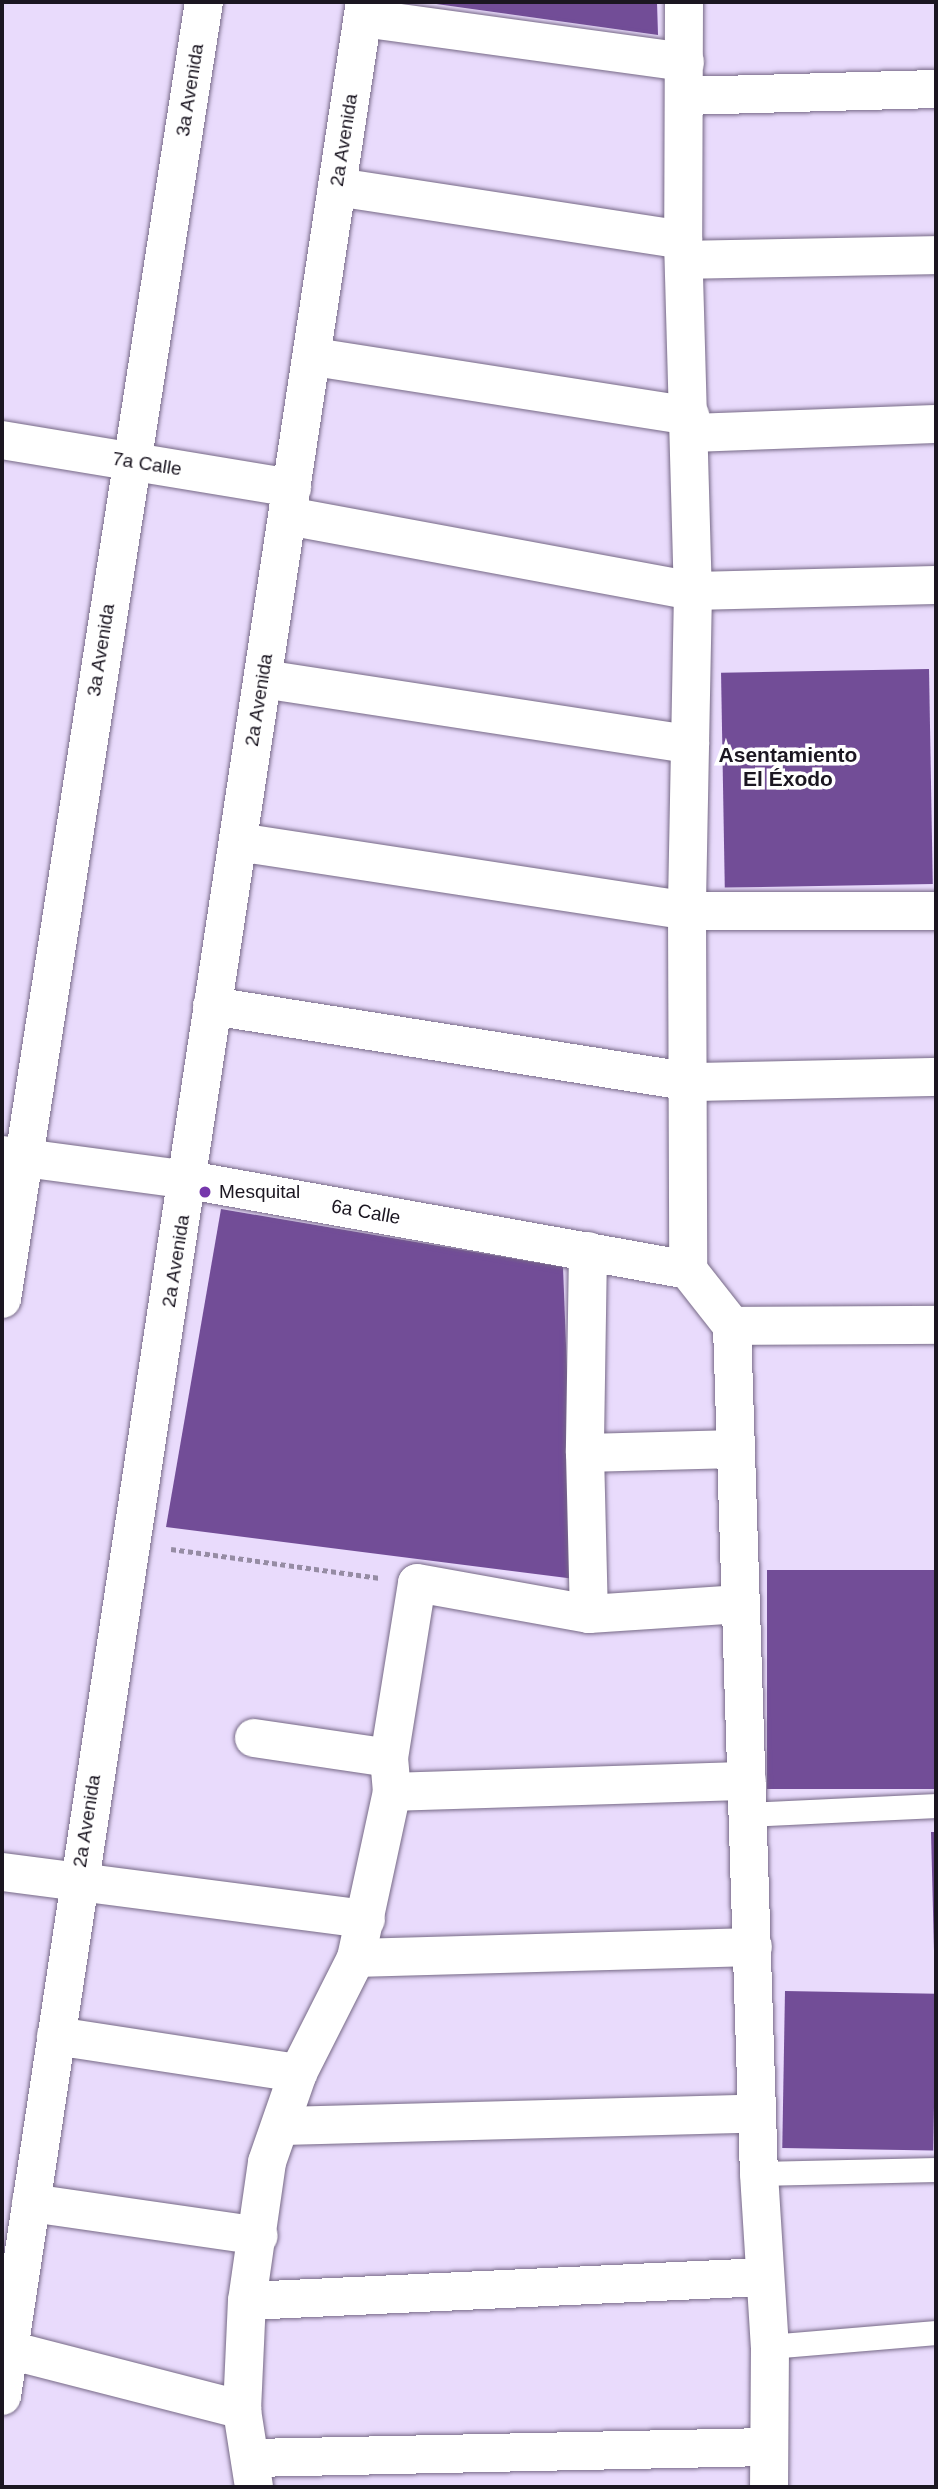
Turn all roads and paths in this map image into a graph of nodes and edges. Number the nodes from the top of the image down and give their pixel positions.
1 (204, 2) edge
2 (684, 2) edge
3 (364, 10) edge
4 (685, 79) junction
5 (936, 89) edge
6 (337, 187) junction
7 (683, 250) junction
8 (936, 255) edge
9 (314, 357) junction
10 (691, 424) junction
11 (936, 424) edge
12 (2, 440) edge
13 (131, 461) junction
14 (290, 502) junction
15 (936, 585) edge
16 (693, 591) junction
17 (263, 679) junction
18 (690, 744) junction
19 (238, 842) junction
20 (687, 911) junction
21 (936, 911) edge
22 (212, 1006) junction
23 (936, 1077) edge
24 (691, 1082) junction
25 (12, 1157) edge
26 (189, 1180) junction
27 (588, 1251) junction
28 (688, 1270) junction
29 (2, 1299) edge
30 (936, 1325) edge
31 (732, 1326) junction
32 (736, 1449) junction
33 (585, 1453) junction
34 (132, 1542) junction
35 (417, 1583) junction
36 (741, 1604) junction
37 (589, 1614) junction
38 (254, 1738) dead end
39 (390, 1775) junction
40 (747, 1798) junction
41 (936, 1806) edge
42 (2, 1872) edge
43 (77, 1879) junction
44 (366, 1919) junction
45 (753, 1947) junction
46 (356, 1958) junction
47 (55, 2036) junction
48 (298, 2073) junction
49 (757, 2114) junction
50 (283, 2126) junction
51 (936, 2171) edge
52 (759, 2174) junction
53 (31, 2203) junction
54 (259, 2236) junction
55 (763, 2277) junction
56 (247, 2301) junction
57 (936, 2333) edge
58 (770, 2347) junction
59 (9, 2350) junction
60 (2, 2396) edge
61 (242, 2410) junction
62 (768, 2447) junction
63 (253, 2473) edge
64 (769, 2487) edge

1 - 13 street, 3a Avenida
2 - 4 street
3 - 4 street
3 - 6 street, 2a Avenida
4 - 5 street
4 - 7 street
6 - 7 street
6 - 9 street, 2a Avenida
7 - 8 street
7 - 10 street
9 - 10 street
9 - 14 street, 2a Avenida
10 - 11 street
10 - 16 street
12 - 13 street, 7a Calle
13 - 14 street, 7a Calle
13 - 25 street, 3a Avenida
14 - 16 street, 7a Calle
14 - 17 street, 2a Avenida
15 - 16 street, 7a Calle
16 - 18 street
17 - 18 street
17 - 19 street, 2a Avenida
18 - 20 street
19 - 20 street
19 - 22 street, 2a Avenida
20 - 21 street
20 - 24 street
22 - 24 street
22 - 26 street, 2a Avenida
23 - 24 street
24 - 28 street
25 - 26 street, 6a Calle
25 - 29 street, 3a Avenida
26 - 27 street, 6a Calle
26 - 34 street, 2a Avenida
27 - 28 street, 6a Calle
27 - 33 street
28 - 31 street
30 - 31 street
31 - 32 street
32 - 33 street
32 - 36 street
33 - 37 street
34 - 35 path
34 - 43 street, 2a Avenida
35 - 37 street
35 - 39 street
36 - 37 street
36 - 40 street
38 - 39 street
39 - 40 street
39 - 44 street
40 - 41 lane
40 - 45 street
42 - 43 street
43 - 44 street
43 - 47 street, 2a Avenida
44 - 46 street
45 - 46 street
45 - 49 street
46 - 48 street
47 - 48 street
47 - 53 street, 2a Avenida
48 - 50 street
49 - 50 street
49 - 52 street
50 - 54 street
51 - 52 lane
52 - 55 street
53 - 54 street
53 - 59 street, 2a Avenida
54 - 56 street
55 - 56 street
55 - 58 street
56 - 61 street
57 - 58 lane
58 - 62 street
59 - 60 street, 2a Avenida
59 - 61 street
61 - 63 street
62 - 63 street
62 - 64 street

